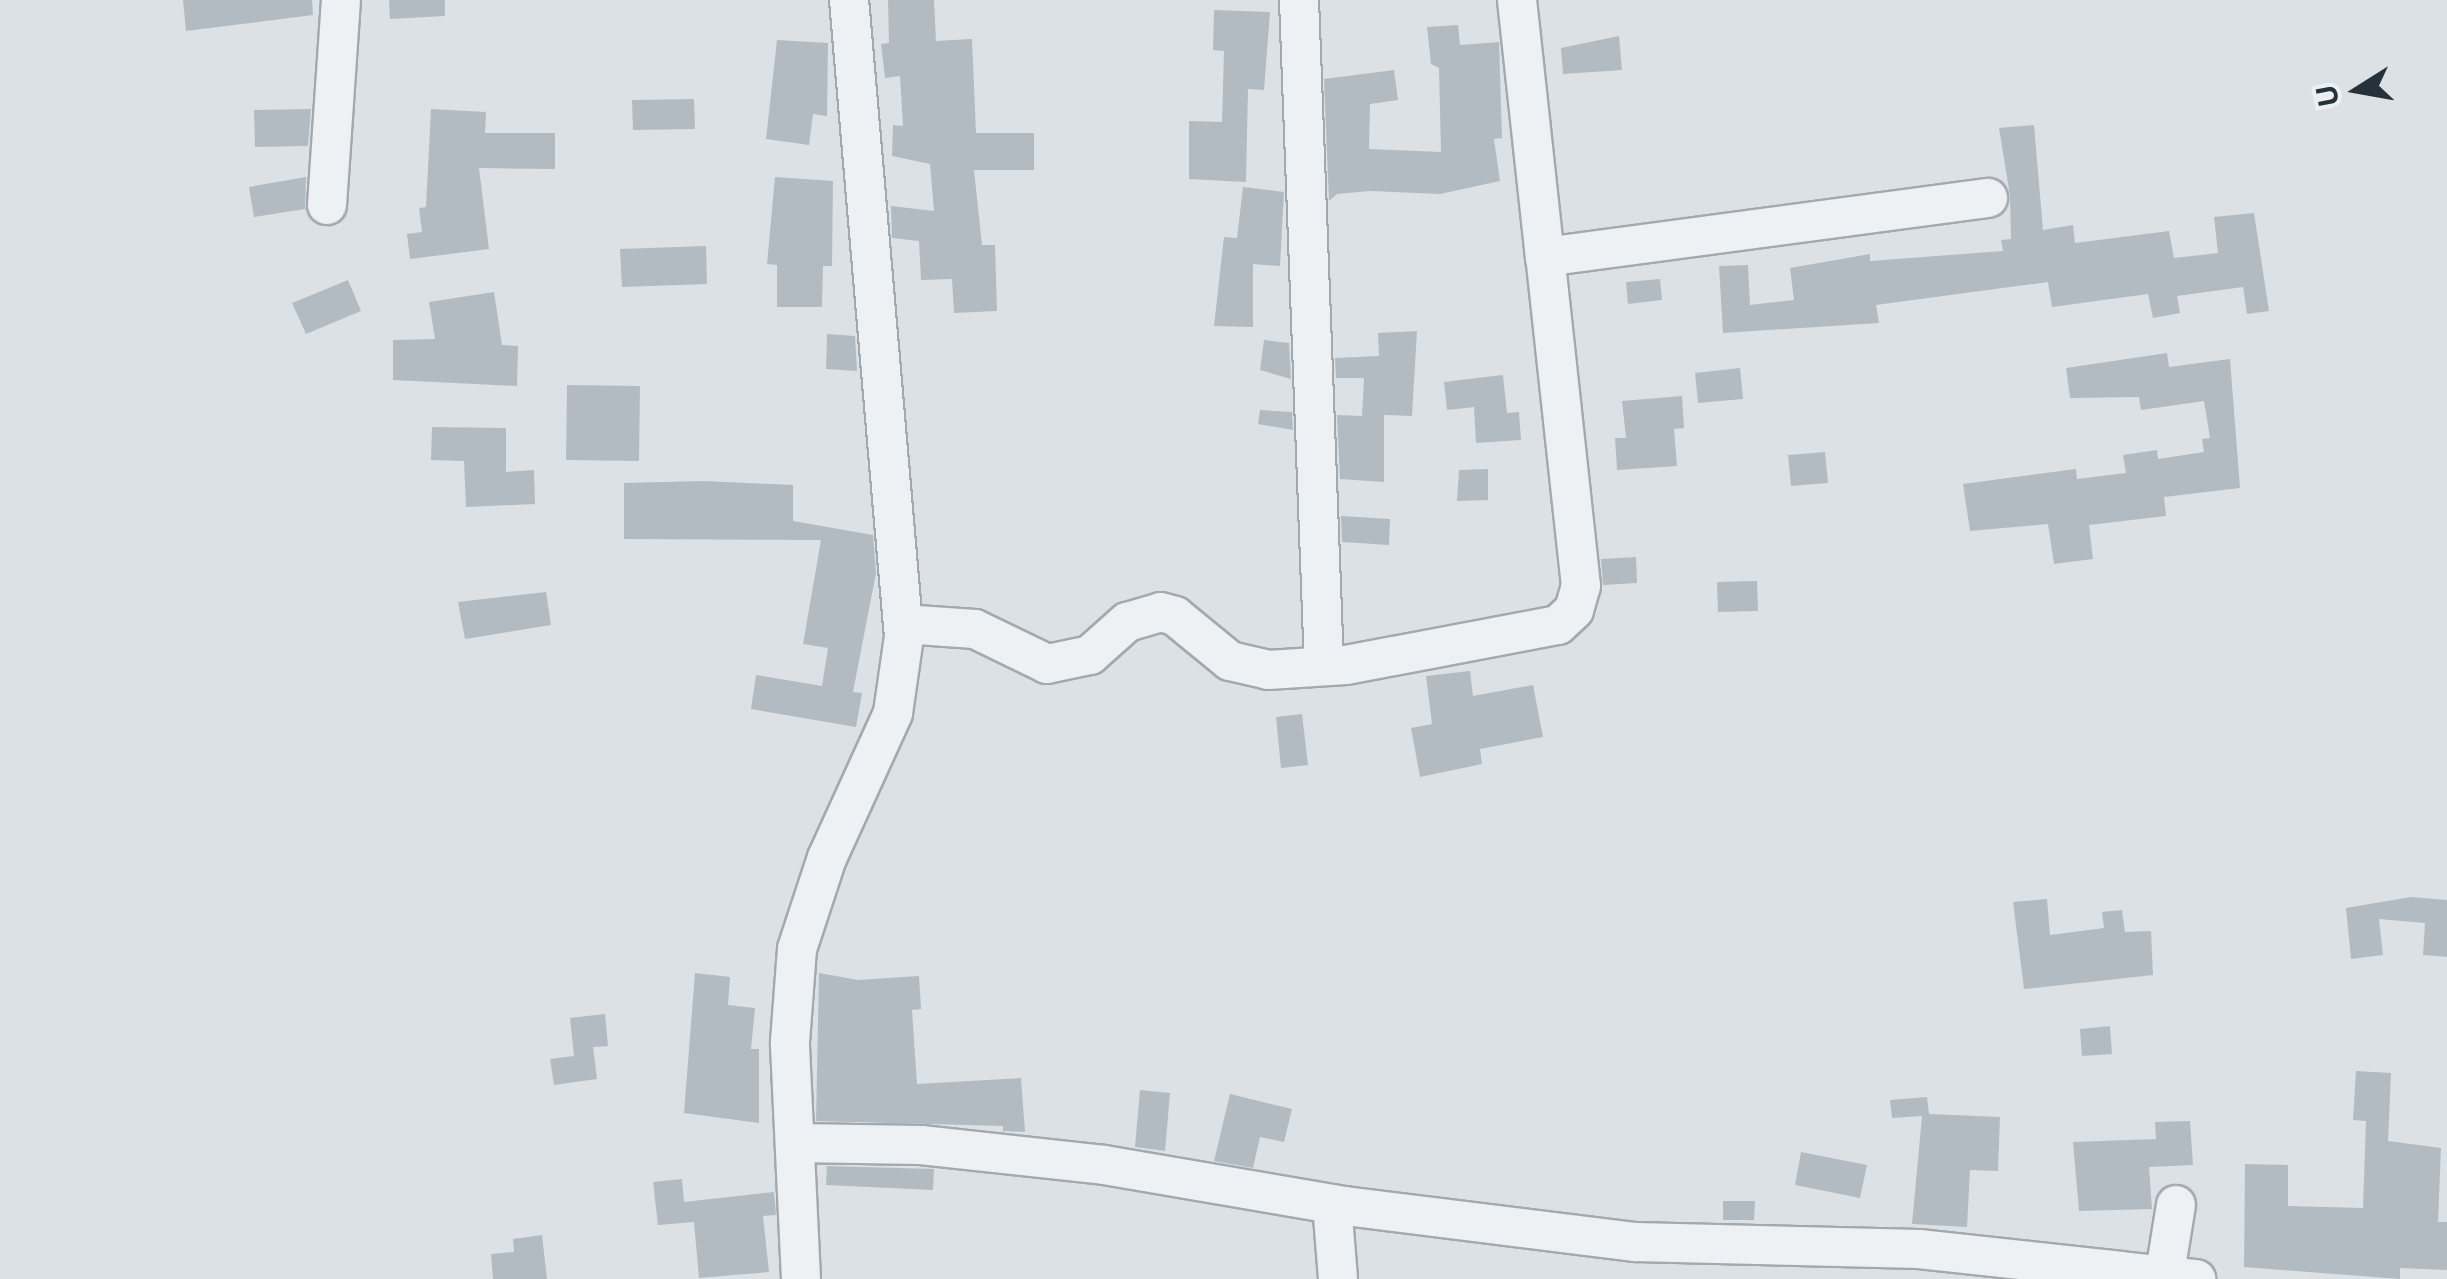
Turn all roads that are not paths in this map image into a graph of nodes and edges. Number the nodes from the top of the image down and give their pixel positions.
1 (341, 0) edge
2 (849, 0) edge
3 (1299, 0) edge
4 (1517, 0) edge
5 (1988, 198) dead end
6 (328, 205) dead end
7 (1545, 257) junction
8 (903, 624) junction
9 (1324, 666) junction
10 (794, 1143) junction
11 (1332, 1204) junction
12 (2176, 1205) dead end
13 (1922, 1269) edge
14 (2175, 1278) edge
15 (801, 1279) edge
16 (1338, 1279) edge

1 - 6 street
2 - 8 street
3 - 9 street
4 - 7 street
5 - 7 street
7 - 9 street
8 - 9 street
8 - 10 street
10 - 11 street
10 - 15 street
11 - 13 street
11 - 16 street
12 - 14 street
13 - 14 street

